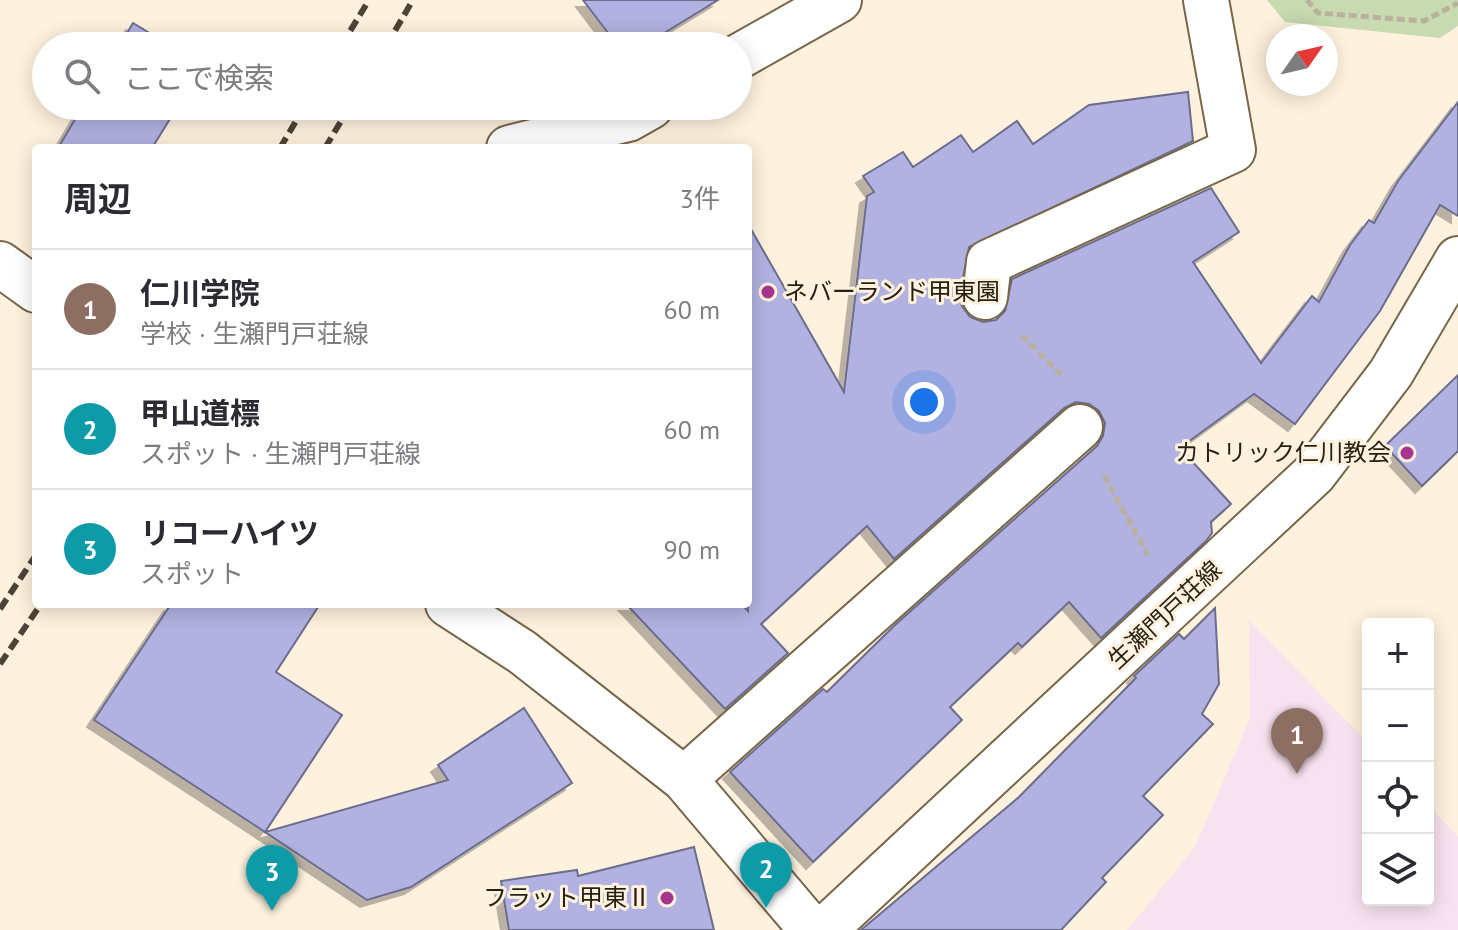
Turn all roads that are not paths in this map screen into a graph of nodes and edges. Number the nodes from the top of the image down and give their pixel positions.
1 (839, 0) edge
2 (1206, 0) edge
3 (752, 49) edge
4 (624, 120) edge
5 (525, 144) edge
6 (1458, 259) edge
7 (0, 264) edge
8 (32, 287) edge
9 (985, 297) dead end
10 (1080, 427) dead end
11 (454, 608) edge
12 (684, 779) junction
13 (812, 930) edge
14 (824, 930) edge

1 - 3 street
2 - 9 street
4 - 5 street
6 - 14 street, 生瀬門戸荘線
7 - 8 street
10 - 12 street
11 - 12 street
12 - 13 street

